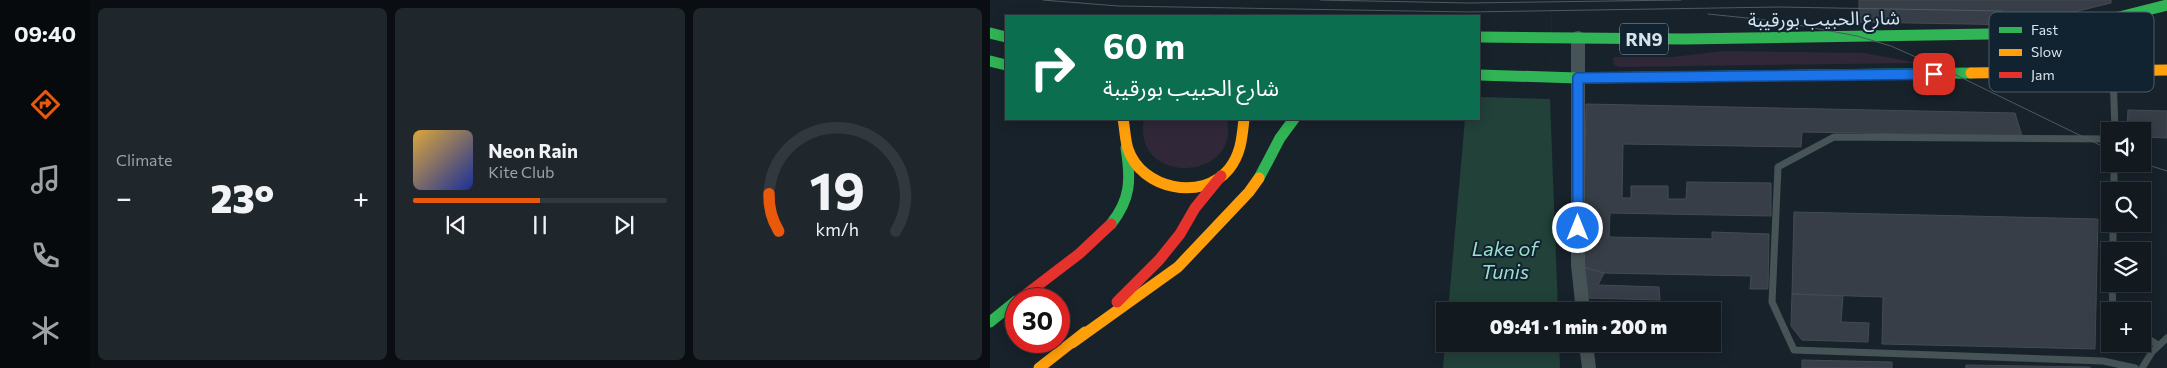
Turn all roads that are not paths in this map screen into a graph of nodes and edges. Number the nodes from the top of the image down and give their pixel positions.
1 (2167, 5) edge
2 (2139, 12) edge
3 (990, 33) edge
4 (1989, 34) edge
5 (1005, 37) edge
6 (1480, 37) edge
7 (1578, 38) junction
8 (990, 61) edge
9 (1005, 65) edge
10 (2154, 70) edge
11 (2167, 70) edge
12 (1989, 73) edge
13 (1480, 75) edge
14 (1578, 78) junction
15 (2113, 92) edge
16 (1114, 120) edge
17 (1123, 120) edge
18 (1244, 120) edge
19 (1253, 120) edge
20 (1293, 120) edge
21 (2115, 122) edge
22 (1245, 133) junction
23 (1123, 135) junction
24 (2101, 139) edge
25 (1126, 148) junction
26 (1221, 176) junction
27 (1034, 288) edge
28 (1582, 302) edge
29 (1005, 310) edge
30 (990, 322) edge
31 (2167, 338) edge
32 (2151, 341) edge
33 (1072, 344) junction
34 (2158, 346) junction
35 (1587, 352) edge
36 (2102, 365) edge
37 (1040, 368) edge
38 (1589, 368) edge
39 (2135, 368) edge
40 (2142, 368) edge

1 - 2 main road, شارع الحبيب بورقيبة / RN9
3 - 5 main road
4 - 7 main road, شارع الحبيب بورقيبة / RN9
6 - 7 main road, شارع الحبيب بورقيبة / RN9
7 - 14 street
8 - 9 main road
10 - 11 main road, RN9
12 - 14 main road, RN9
13 - 14 main road, RN9
14 - 28 street
15 - 21 lane
16 - 23 main road
17 - 23 main road
18 - 22 main road
19 - 22 main road
20 - 33 main road
22 - 26 main road
23 - 25 main road
24 - 36 lane
25 - 26 main road
25 - 27 main road
26 - 33 main road
29 - 30 main road
31 - 34 lane
32 - 34 lane
33 - 37 main road
34 - 40 lane
35 - 38 street
36 - 39 lane

